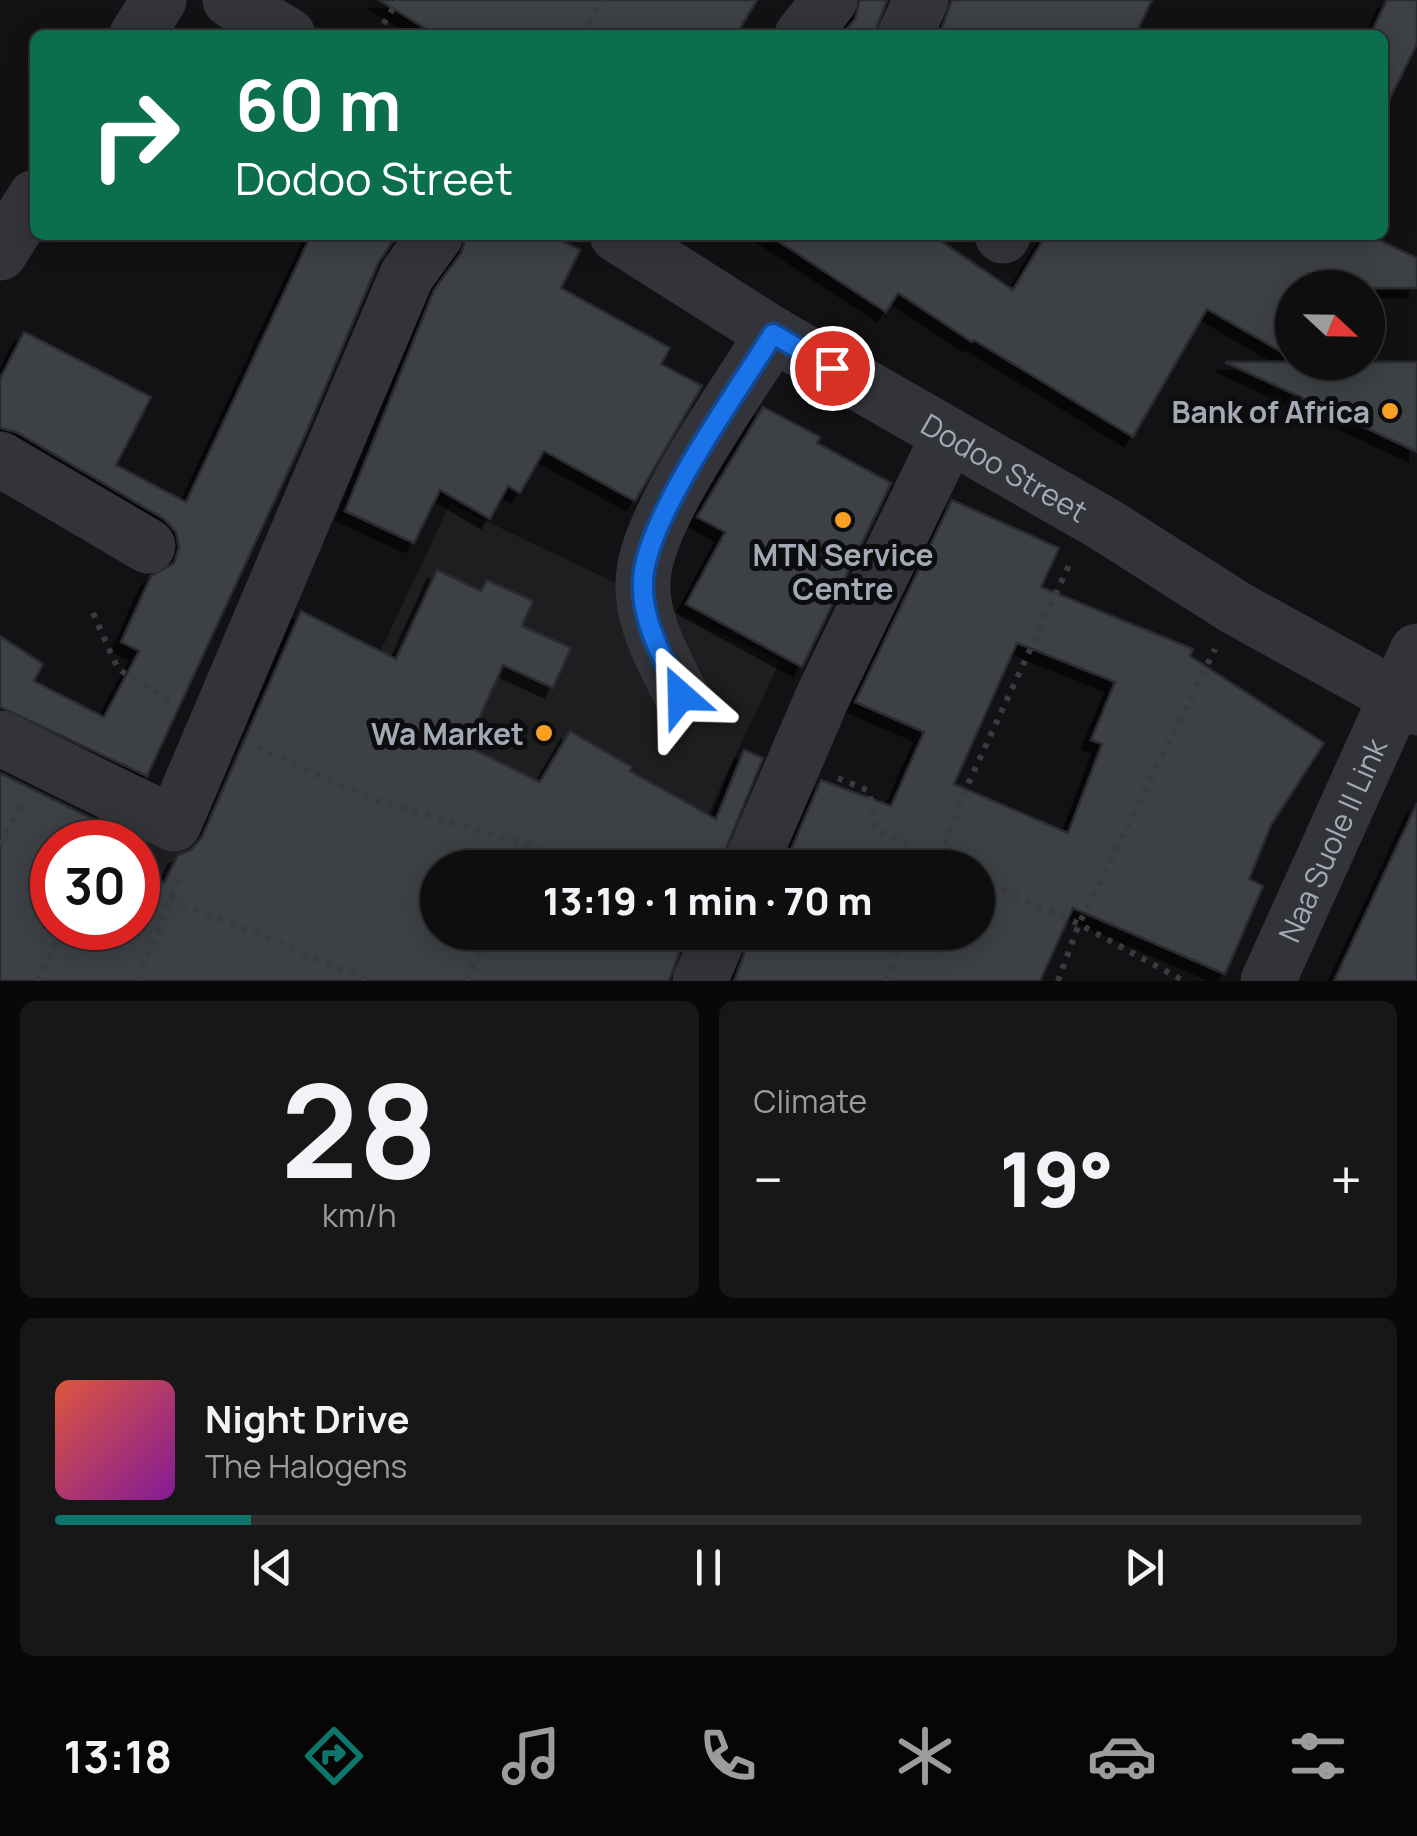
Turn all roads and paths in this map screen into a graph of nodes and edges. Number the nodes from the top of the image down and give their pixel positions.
1 (158, 0) edge
2 (230, 0) edge
3 (398, 0) edge
4 (602, 0) edge
5 (830, 0) edge
6 (921, 0) edge
7 (140, 30) edge
8 (280, 30) edge
9 (380, 30) edge
10 (585, 30) edge
11 (806, 30) edge
12 (906, 30) edge
13 (30, 205) edge
14 (432, 240) edge
15 (626, 240) edge
16 (0, 253) edge
17 (773, 334) junction
18 (949, 435) junction
19 (0, 459) edge
20 (1091, 516) junction
21 (148, 546) dead end
22 (1236, 608) junction
23 (94, 613) dead end
24 (1410, 685) edge
25 (681, 696) dead end
26 (214, 728) junction
27 (0, 738) edge
28 (795, 761) junction
29 (174, 824) junction
30 (528, 845) junction
31 (526, 850) edge
32 (539, 850) edge
33 (757, 850) edge
34 (912, 850) edge
35 (941, 850) edge
36 (995, 887) edge
37 (170, 898) junction
38 (1079, 924) junction
39 (53, 950) edge
40 (480, 950) edge
41 (713, 950) edge
42 (899, 950) edge
43 (37, 981) edge
44 (138, 981) edge
45 (370, 981) edge
46 (467, 981) edge
47 (700, 981) edge
48 (884, 981) edge
49 (1058, 981) edge
50 (1184, 981) edge
51 (1268, 981) edge

1 - 7 street
2 - 8 street
3 - 9 path
4 - 10 path
5 - 11 street
6 - 12 street
13 - 16 street
14 - 26 street
15 - 17 street, Dodoo Street
17 - 18 street, Dodoo Street
17 - 25 street
18 - 20 street, Dodoo Street
18 - 28 street
19 - 21 street
20 - 22 street, Dodoo Street
20 - 35 path
22 - 24 street, Dodoo Street
22 - 38 path
23 - 26 path
24 - 51 street, Naa Suole II Link
26 - 29 street
26 - 30 path
27 - 29 street
28 - 33 street
28 - 34 path
29 - 37 path
30 - 31 path
30 - 32 path
36 - 38 path
37 - 44 path
37 - 45 path
38 - 49 path
38 - 50 path
39 - 43 path
40 - 46 path
41 - 47 street
42 - 48 path

